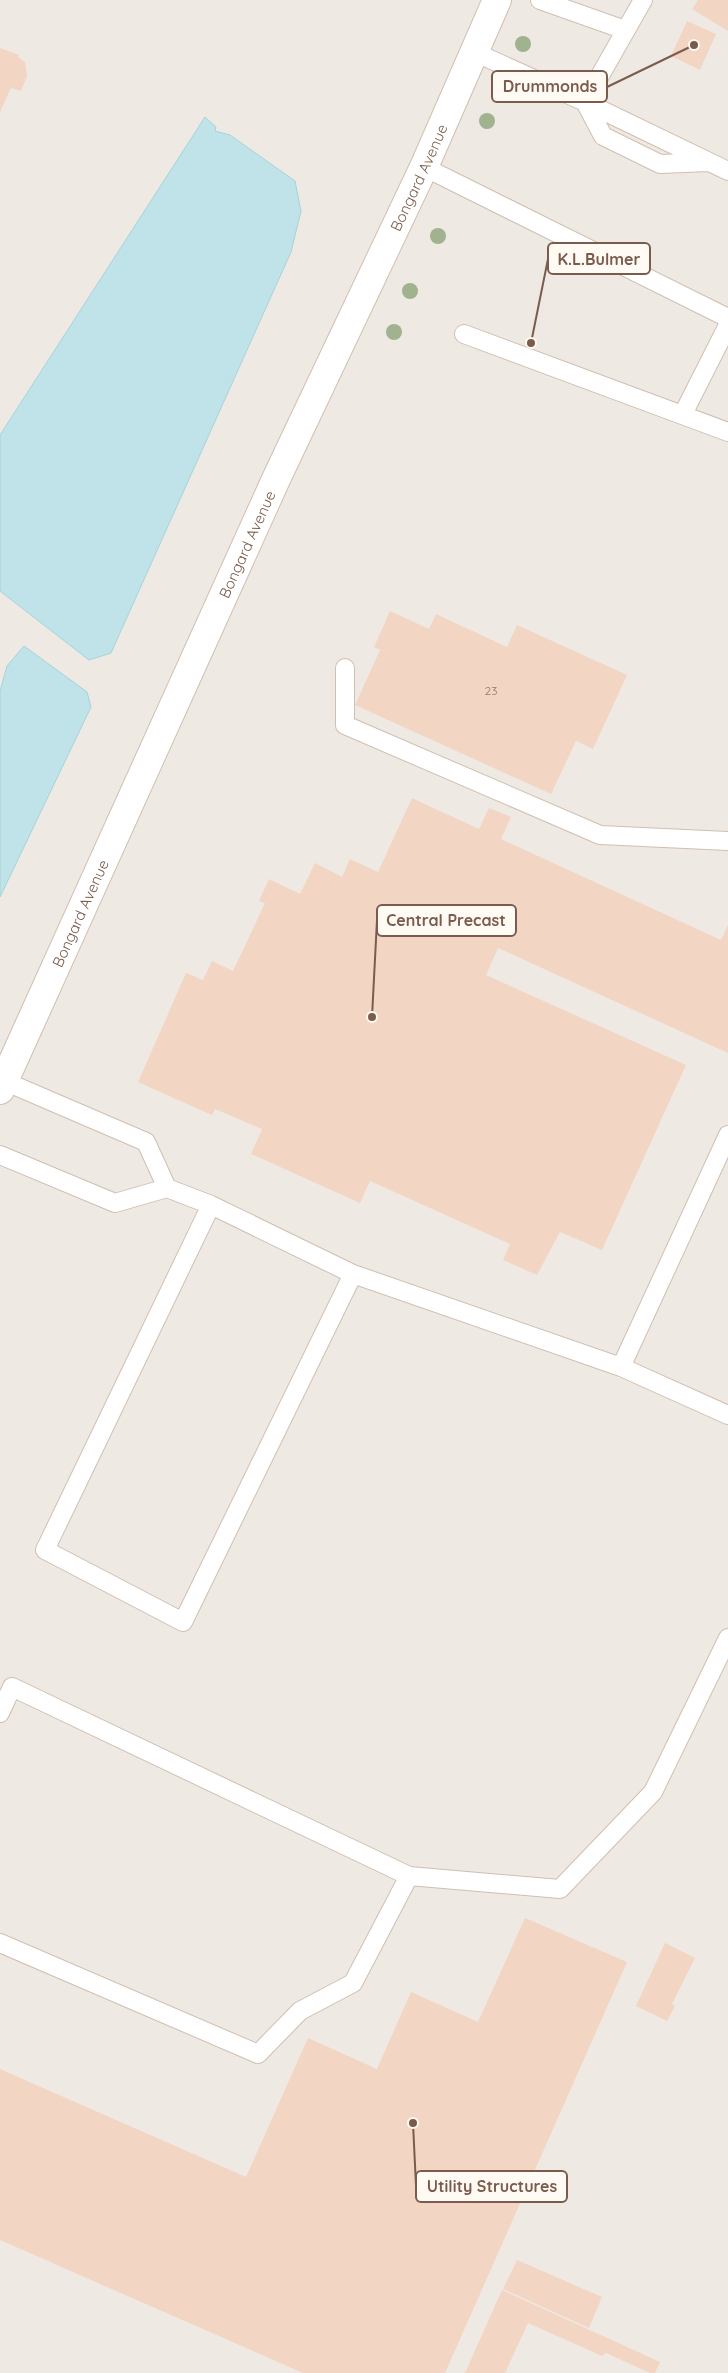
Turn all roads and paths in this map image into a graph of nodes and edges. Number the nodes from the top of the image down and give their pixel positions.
1 (497, 0) edge
2 (540, 0) edge
3 (643, 0) edge
4 (624, 30) junction
5 (474, 52) junction
6 (585, 102) junction
7 (710, 162) junction
8 (424, 167) junction
9 (728, 171) edge
10 (728, 318) edge
11 (728, 325) edge
12 (464, 334) dead end
13 (683, 414) junction
14 (728, 432) edge
15 (345, 668) dead end
16 (728, 842) edge
17 (2, 1086) edge
18 (728, 1135) edge
19 (0, 1156) edge
20 (167, 1188) junction
21 (212, 1205) junction
22 (354, 1274) junction
23 (621, 1367) junction
24 (728, 1415) edge
25 (728, 1638) edge
26 (0, 1713) edge
27 (409, 1876) junction
28 (0, 1944) edge

1 - 5 street, Bongard Avenue
2 - 4 lane
3 - 4 lane
4 - 6 lane
5 - 6 lane
5 - 8 street, Bongard Avenue
6 - 7 lane
6 - 7 lane
7 - 9 lane
8 - 10 lane
8 - 17 street, Bongard Avenue
11 - 13 lane
12 - 13 lane
13 - 14 lane
15 - 16 lane
17 - 20 lane
18 - 23 lane
19 - 20 lane
20 - 21 lane
21 - 22 lane
21 - 22 lane
22 - 23 lane
23 - 24 lane
25 - 27 lane
26 - 27 lane
27 - 28 lane

